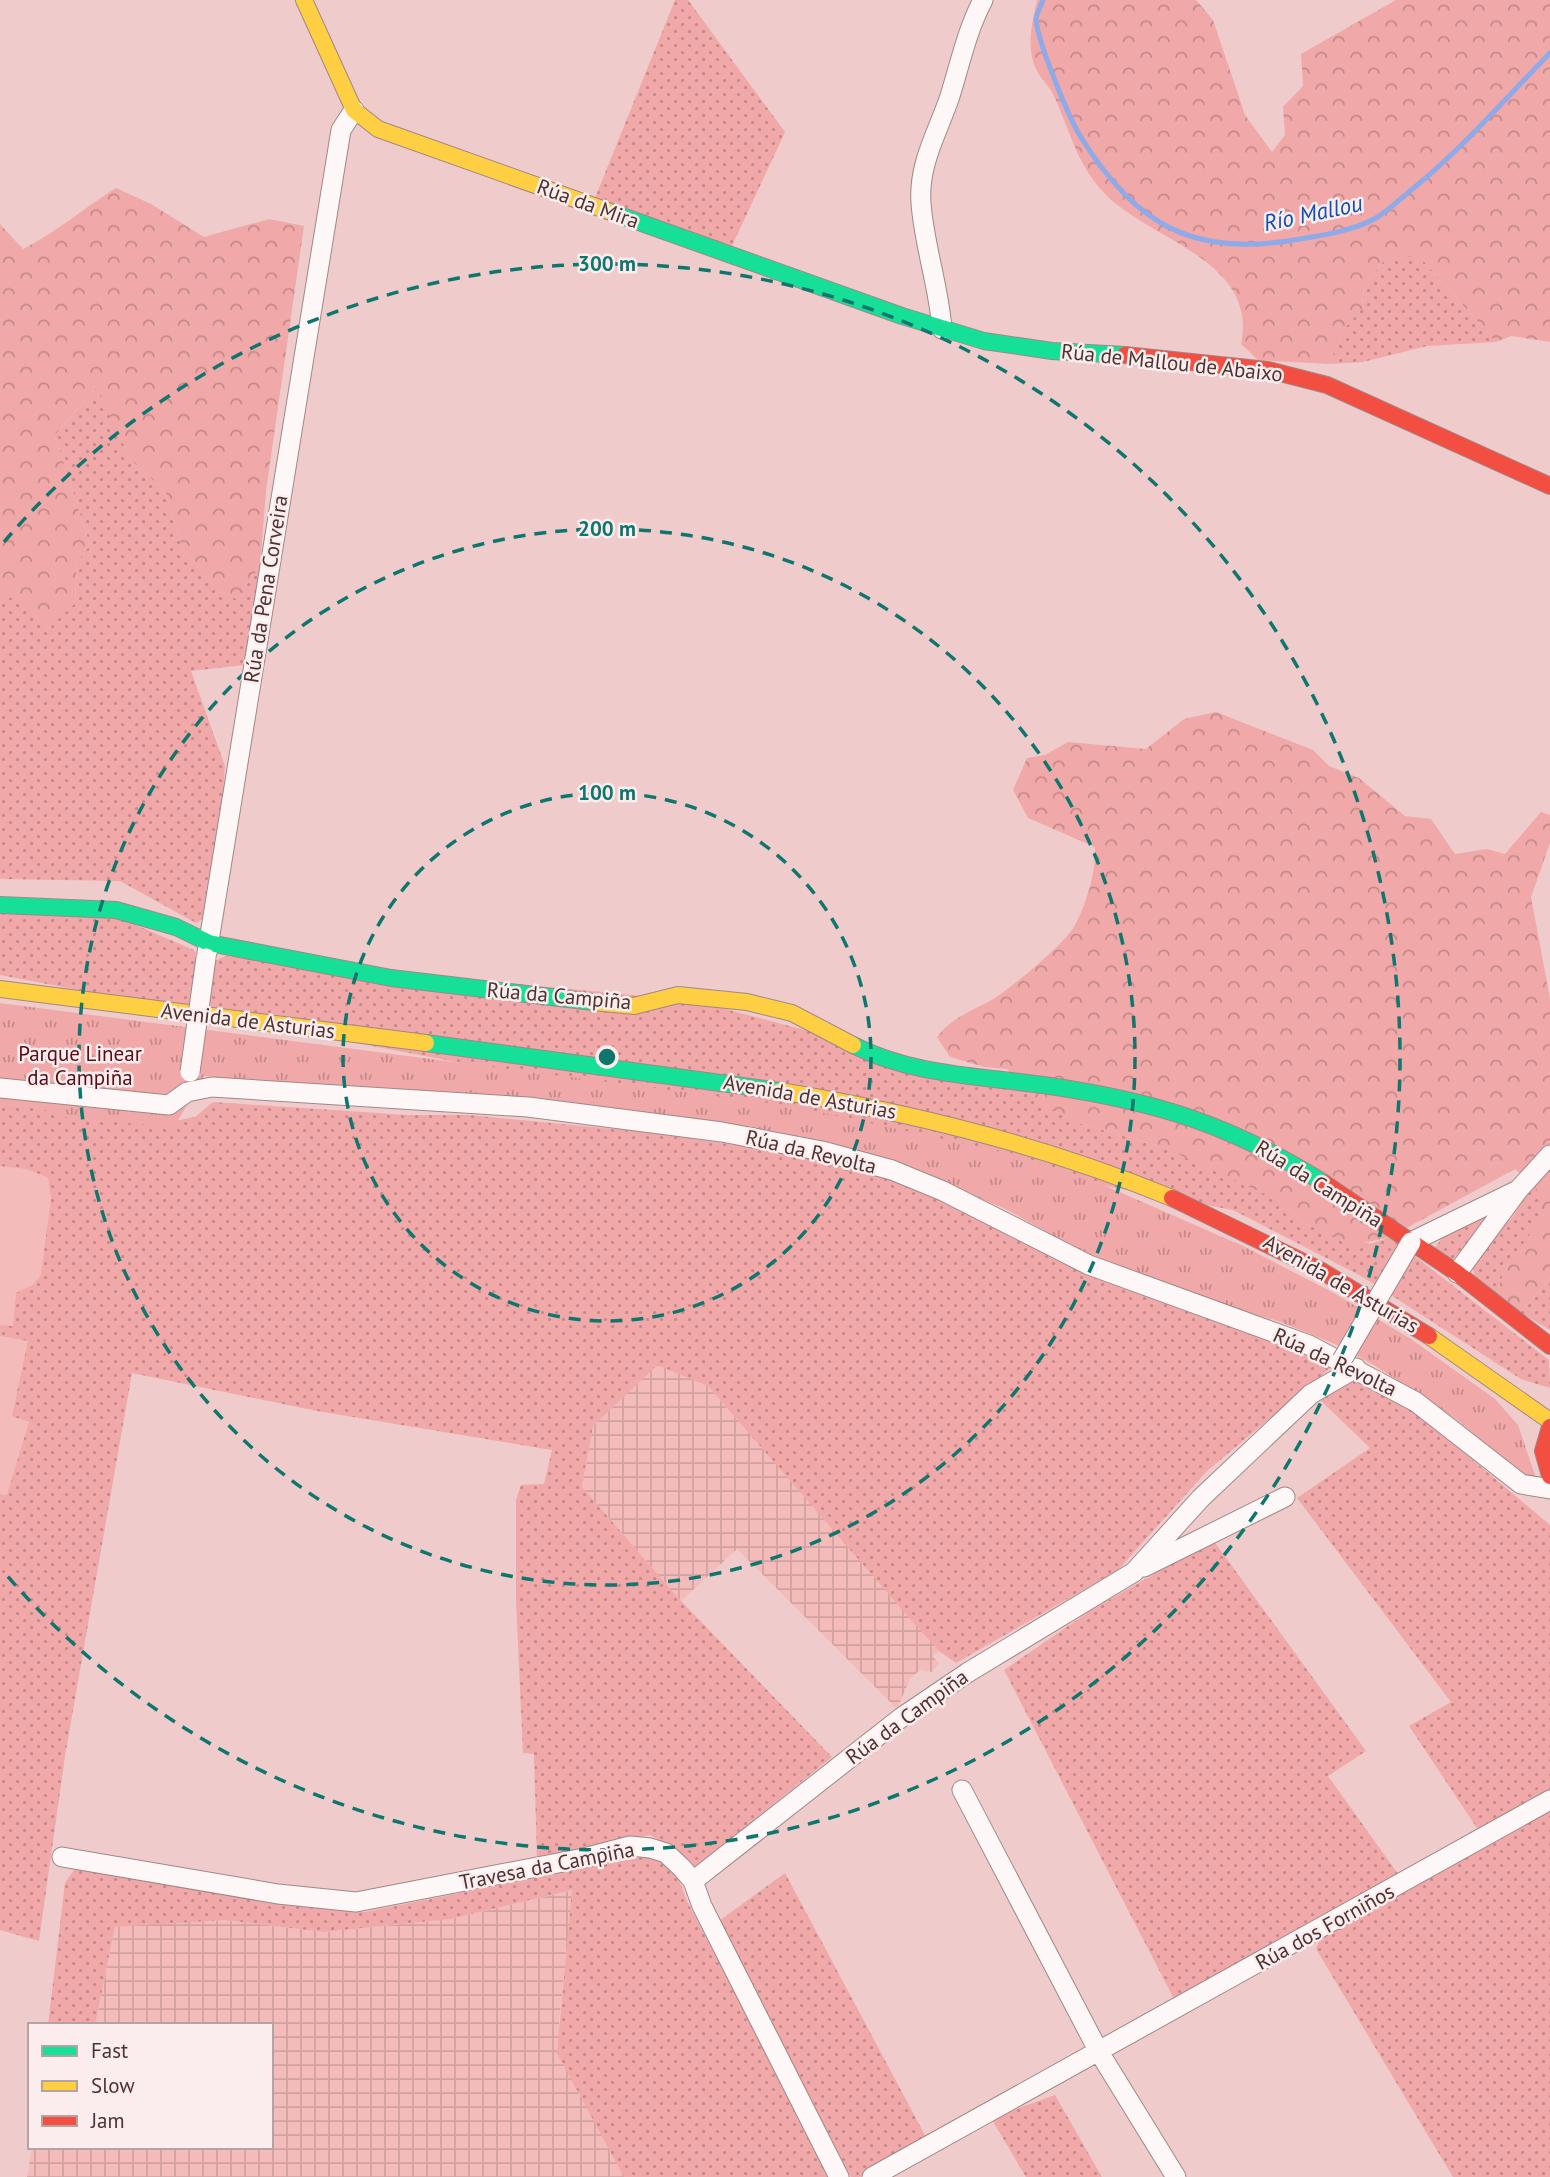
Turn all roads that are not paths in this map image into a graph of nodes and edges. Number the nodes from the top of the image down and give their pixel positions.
1 (983, 0) edge
2 (310, 2) edge
3 (354, 110) junction
4 (942, 330) junction
5 (1550, 486) edge
6 (0, 905) edge
7 (208, 950) junction
8 (0, 989) edge
9 (0, 1088) edge
10 (187, 1092) junction
11 (1550, 1155) edge
12 (1519, 1189) junction
13 (1410, 1242) junction
14 (1457, 1273) junction
15 (1550, 1346) edge
16 (1349, 1364) junction
17 (1515, 1394) junction
18 (1550, 1400) edge
19 (1550, 1421) edge
20 (1550, 1427) edge
21 (1543, 1443) junction
22 (1550, 1476) edge
23 (1550, 1489) edge
24 (1285, 1497) dead end
25 (1134, 1572) junction
26 (962, 1790) dead end
27 (1550, 1800) edge
28 (62, 1857) dead end
29 (693, 1881) junction
30 (1099, 2052) junction
31 (839, 2177) edge
32 (872, 2177) edge
33 (1176, 2177) edge

1 - 4 street
2 - 3 street, Rúa da Mira
3 - 4 street, Rúa da Mira
3 - 7 street, Rúa da Pena Corveira
4 - 5 street, Rúa de Mallou de Abaixo
6 - 7 street, Rúa da Campiña
7 - 10 street, Rúa da Pena Corveira, bridge
7 - 13 street, Rúa da Campiña
8 - 17 street, Avenida de Asturias
9 - 10 street, Rúa da Revolta
10 - 16 street, Rúa da Revolta
11 - 12 street
12 - 13 street
12 - 14 street
13 - 14 street, Rúa da Campiña
13 - 16 street, bridge
14 - 15 street, Rúa da Campiña
16 - 23 street, Rúa da Revolta
16 - 25 street, Rúa da Campiña
17 - 18 street
17 - 19 street, Avenida de Asturias
17 - 21 street
20 - 21 street
21 - 22 street
24 - 25 street, Rúa da Campiña
25 - 29 street, Rúa da Campiña
26 - 30 street
27 - 30 street, Rúa dos Forniños
28 - 29 street, Travesa da Campiña
29 - 31 street, Travesa da Campiña
30 - 32 street, Rúa dos Forniños
30 - 33 street

